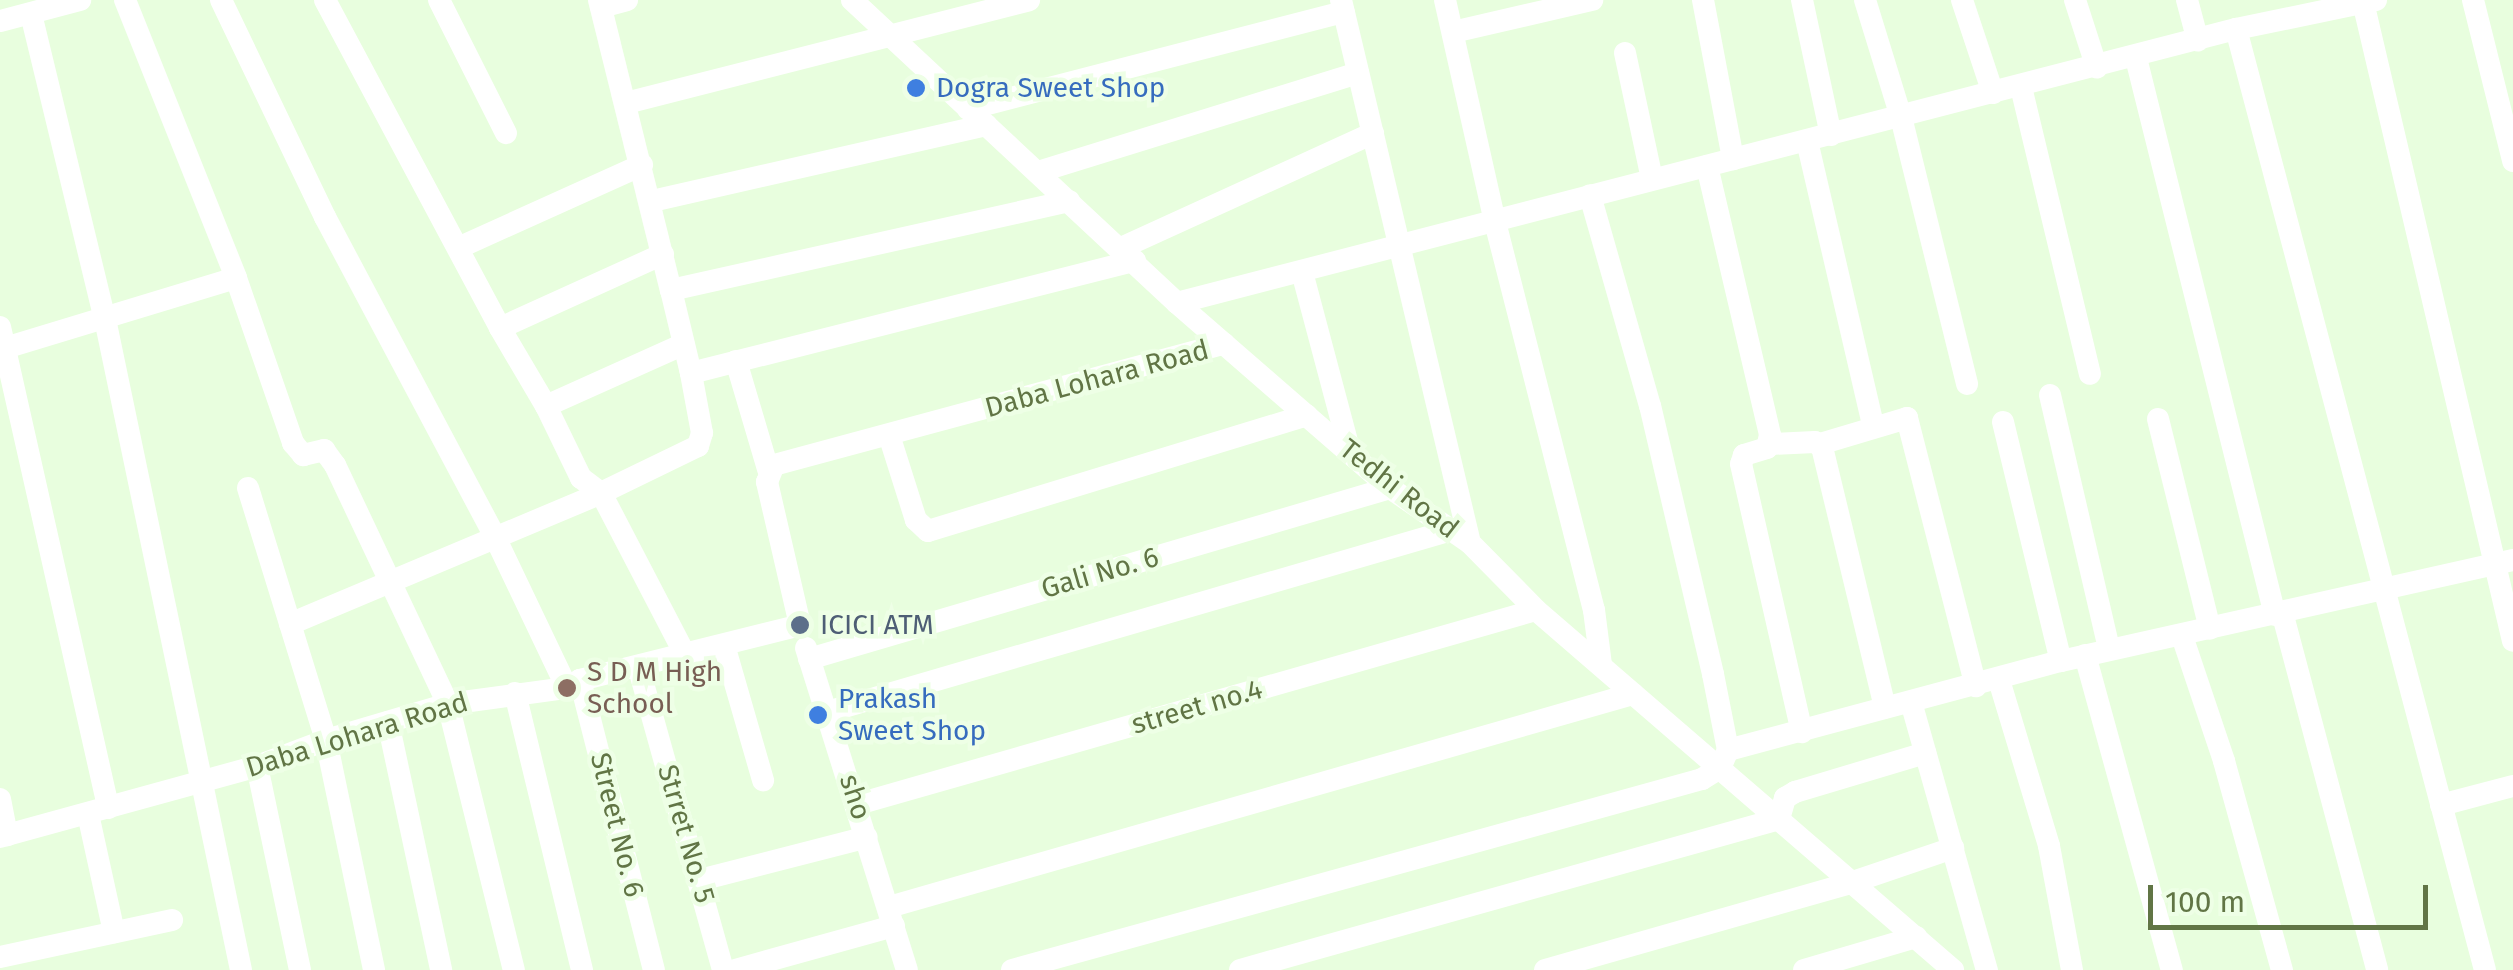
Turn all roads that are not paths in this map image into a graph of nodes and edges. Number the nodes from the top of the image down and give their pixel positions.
1 (80, 0) edge
2 (125, 0) edge
3 (221, 0) edge
4 (326, 0) edge
5 (438, 0) edge
6 (627, 0) edge
7 (852, 0) edge
8 (1029, 0) edge
9 (1444, 0) edge
10 (1592, 0) edge
11 (1703, 0) edge
12 (1802, 0) edge
13 (1865, 0) edge
14 (1962, 0) edge
15 (2075, 0) edge
16 (2187, 0) edge
17 (2473, 0) edge
18 (2370, 1) edge
19 (600, 4) edge
20 (2312, 5) edge
21 (1342, 6) edge
22 (2, 14) edge
23 (30, 14) junction
24 (2236, 29) junction
25 (1453, 32) junction
26 (891, 39) junction
27 (2198, 41) junction
28 (1625, 53) dead end
29 (2136, 58) junction
30 (2097, 68) junction
31 (1358, 73) junction
32 (2021, 87) junction
33 (1993, 93) junction
34 (626, 103) junction
35 (977, 117) junction
36 (1901, 117) junction
37 (506, 132) dead end
38 (1373, 134) junction
39 (1831, 135) junction
40 (1807, 141) junction
41 (1733, 159) junction
42 (2513, 161) edge
43 (642, 165) junction
44 (1706, 166) junction
45 (1038, 172) junction
46 (1652, 180) junction
47 (1590, 195) junction
48 (652, 201) junction
49 (1069, 201) junction
50 (1494, 218) junction
51 (1400, 245) junction
52 (458, 248) junction
53 (663, 254) junction
54 (1128, 255) junction
55 (1302, 272) junction
56 (236, 278) junction
57 (671, 290) junction
58 (1177, 303) junction
59 (105, 319) junction
60 (500, 328) junction
61 (2, 337) edge
62 (684, 344) junction
63 (1224, 344) junction
64 (736, 361) junction
65 (690, 368) junction
66 (2090, 374) dead end
67 (1967, 384) dead end
68 (2050, 395) dead end
69 (546, 406) junction
70 (1308, 415) junction
71 (2158, 419) dead end
72 (2004, 422) dead end
73 (1874, 425) junction
74 (890, 435) junction
75 (1770, 444) junction
76 (1820, 444) junction
77 (1350, 452) junction
78 (768, 469) junction
79 (248, 488) dead end
80 (1390, 488) junction
81 (601, 493) junction
82 (1448, 531) junction
83 (495, 537) junction
84 (1470, 544) junction
85 (2504, 562) edge
86 (390, 583) junction
87 (2385, 588) junction
88 (1536, 610) junction
89 (2278, 613) junction
90 (290, 624) junction
91 (800, 625) junction
92 (2210, 629) junction
93 (2182, 636) junction
94 (2513, 641) edge
95 (724, 645) junction
96 (2109, 649) junction
97 (2085, 655) junction
98 (686, 656) junction
99 (809, 658) junction
100 (2061, 661) junction
101 (1601, 666) junction
102 (639, 669) junction
103 (1988, 683) junction
104 (573, 684) junction
105 (515, 692) junction
106 (1633, 694) junction
107 (1911, 702) junction
108 (448, 704) junction
109 (1885, 708) junction
110 (826, 712) junction
111 (388, 722) junction
112 (1802, 732) junction
113 (326, 740) junction
114 (1925, 752) junction
115 (1724, 759) junction
116 (257, 766) junction
117 (204, 780) junction
118 (764, 780) dead end
119 (2513, 786) edge
120 (0, 799) edge
121 (858, 804) junction
122 (2441, 805) junction
123 (98, 811) junction
124 (1780, 819) junction
125 (4, 836) edge
126 (868, 837) junction
127 (1953, 848) junction
128 (700, 880) junction
129 (1853, 882) junction
130 (892, 917) junction
131 (172, 920) dead end
132 (114, 932) junction
133 (1916, 937) junction
134 (0, 958) edge
135 (241, 970) edge
136 (300, 970) edge
137 (374, 970) edge
138 (441, 970) edge
139 (514, 970) edge
140 (582, 970) edge
141 (654, 970) edge
142 (723, 970) edge
143 (735, 970) edge
144 (907, 970) edge
145 (1012, 970) edge
146 (1240, 970) edge
147 (1544, 970) edge
148 (1804, 970) edge
149 (1953, 970) edge
150 (1987, 970) edge
151 (2072, 970) edge
152 (2172, 970) edge
153 (2282, 970) edge
154 (2377, 970) edge
155 (2485, 970) edge

1 - 23 street
2 - 56 street
3 - 83 street, Street No. 6
4 - 52 street
5 - 37 street
6 - 19 street
7 - 26 street, Tedhi Road
8 - 26 street
9 - 25 street
10 - 25 street
11 - 41 street
12 - 39 street
13 - 36 street
14 - 33 street
15 - 30 street
16 - 27 street
17 - 42 street
18 - 20 street
18 - 85 street
19 - 34 street
20 - 24 street
21 - 31 street
21 - 35 street
22 - 23 street
23 - 59 street
24 - 27 street
24 - 87 street
25 - 50 street
26 - 34 street
26 - 35 street, Tedhi Road
27 - 29 street
28 - 46 street
29 - 30 street
29 - 89 street
30 - 32 street
31 - 38 street
31 - 45 street
32 - 33 street
32 - 66 street
33 - 36 street
34 - 43 street
35 - 45 street, Tedhi Road
35 - 48 street
36 - 39 street
36 - 67 street
38 - 51 street
38 - 54 street
39 - 40 street
40 - 41 street
40 - 73 street
41 - 44 street
43 - 48 street
43 - 52 street
44 - 46 street
44 - 75 street
45 - 49 street, Tedhi Road
46 - 47 street
47 - 50 street
47 - 115 street
48 - 53 street
49 - 54 street, Tedhi Road
49 - 57 street
50 - 51 street
50 - 101 street
51 - 55 street
51 - 84 street
52 - 60 street
53 - 57 street
53 - 60 street
54 - 58 street, Tedhi Road
54 - 64 street
55 - 58 street
55 - 77 street
56 - 59 street
56 - 86 street
57 - 62 street
58 - 63 street, Tedhi Road
59 - 61 street
59 - 117 street
60 - 69 street
61 - 123 street
62 - 65 street
62 - 69 street
63 - 70 street, Tedhi Road
63 - 74 street, Daba Lohara Road
64 - 65 street
64 - 78 street
65 - 81 street
68 - 96 street
69 - 81 street
70 - 74 street
70 - 77 street, Tedhi Road
71 - 92 street
72 - 100 street
73 - 76 street
73 - 103 street
74 - 78 street, Daba Lohara Road
75 - 76 street
75 - 112 street
76 - 109 street
77 - 80 street, Tedhi Road
78 - 91 street
79 - 90 street
80 - 82 street, Tedhi Road
80 - 99 street, Gali No. 6
81 - 83 street
81 - 98 street
82 - 84 street, Tedhi Road
82 - 110 street
83 - 86 street
83 - 104 street, Street No. 6
84 - 88 street, Tedhi Road
85 - 87 street
85 - 94 street
86 - 90 street
86 - 108 street
87 - 89 street
87 - 122 street
88 - 101 street, Tedhi Road
88 - 121 street, street no.4
89 - 92 street
89 - 154 street
90 - 113 street
91 - 95 street, Daba Lohara Road
91 - 99 street, sho
92 - 93 street
93 - 96 street
93 - 153 street
95 - 98 street, Daba Lohara Road
95 - 118 street
96 - 97 street
97 - 100 street
97 - 152 street
98 - 102 street, Daba Lohara Road
99 - 110 street, sho
100 - 103 street
101 - 106 street, Tedhi Road
102 - 104 street, Daba Lohara Road
102 - 128 street, Strret No. 5
103 - 107 street
103 - 151 street
104 - 105 street, Daba Lohara Road
104 - 141 street, Street No. 6
105 - 108 street, Daba Lohara Road
105 - 140 street
106 - 115 street, Tedhi Road
106 - 130 street
107 - 109 street
107 - 114 street
108 - 111 street, Daba Lohara Road
108 - 139 street
109 - 112 street
110 - 121 street, sho
111 - 113 street, Daba Lohara Road
111 - 138 street
112 - 115 street
113 - 116 street, Daba Lohara Road
113 - 137 street
114 - 124 street
114 - 127 street
115 - 124 street, Tedhi Road
115 - 145 street
116 - 117 street, Daba Lohara Road
116 - 136 street
117 - 123 street, Daba Lohara Road
117 - 135 street
119 - 122 street
120 - 125 street
121 - 126 street, sho
122 - 155 street
123 - 125 street, Daba Lohara Road
123 - 132 street
124 - 129 street, Tedhi Road
124 - 146 street
126 - 128 street
126 - 130 street, sho
127 - 129 street
127 - 150 street
128 - 142 street, Strret No. 5
129 - 133 street, Tedhi Road
129 - 147 street
130 - 143 street
130 - 144 street, sho
131 - 132 street
132 - 134 street
133 - 148 street
133 - 149 street, Tedhi Road

